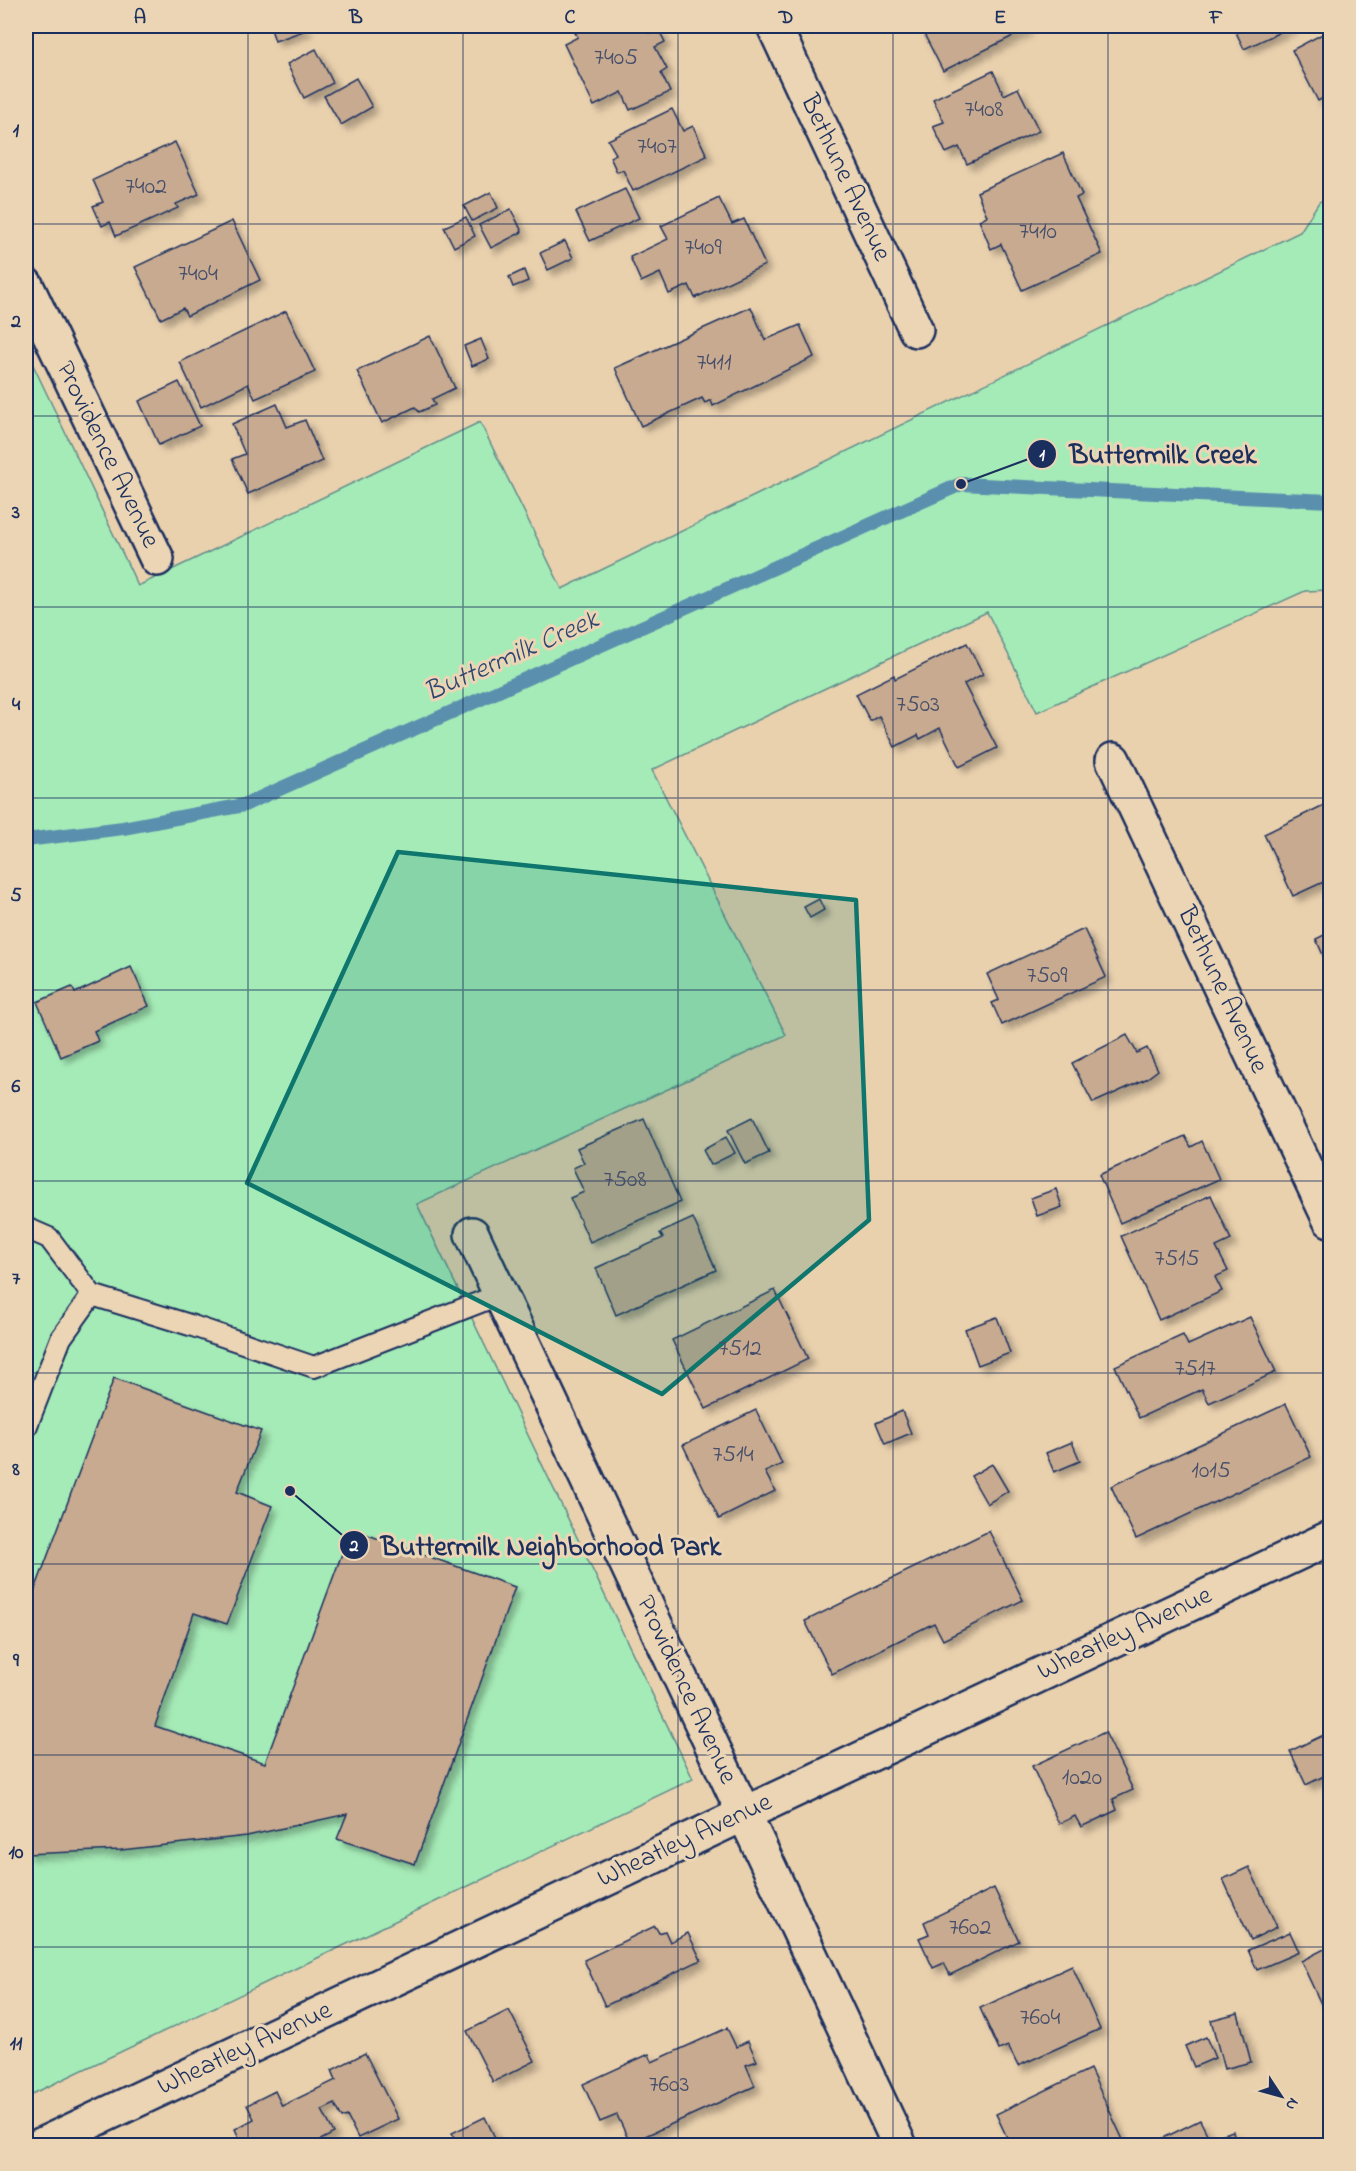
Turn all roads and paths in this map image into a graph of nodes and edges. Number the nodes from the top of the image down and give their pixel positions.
1 (774, 26) edge
2 (26, 285) edge
3 (916, 330) dead end
4 (157, 559) dead end
5 (1113, 760) dead end
6 (1330, 1220) edge
7 (26, 1228) edge
8 (472, 1234) dead end
9 (501, 1294) junction
10 (92, 1295) junction
11 (26, 1428) edge
12 (1330, 1538) edge
13 (743, 1812) junction
14 (39, 2145) edge
15 (900, 2145) edge

1 - 3 street, Bethune Avenue
2 - 4 street, Providence Avenue
5 - 6 street, Bethune Avenue
7 - 10 lane
8 - 9 street, Providence Avenue
9 - 10 lane
9 - 13 street, Providence Avenue
10 - 11 lane
12 - 13 street, Wheatley Avenue
13 - 14 street, Wheatley Avenue
13 - 15 street, Providence Avenue

